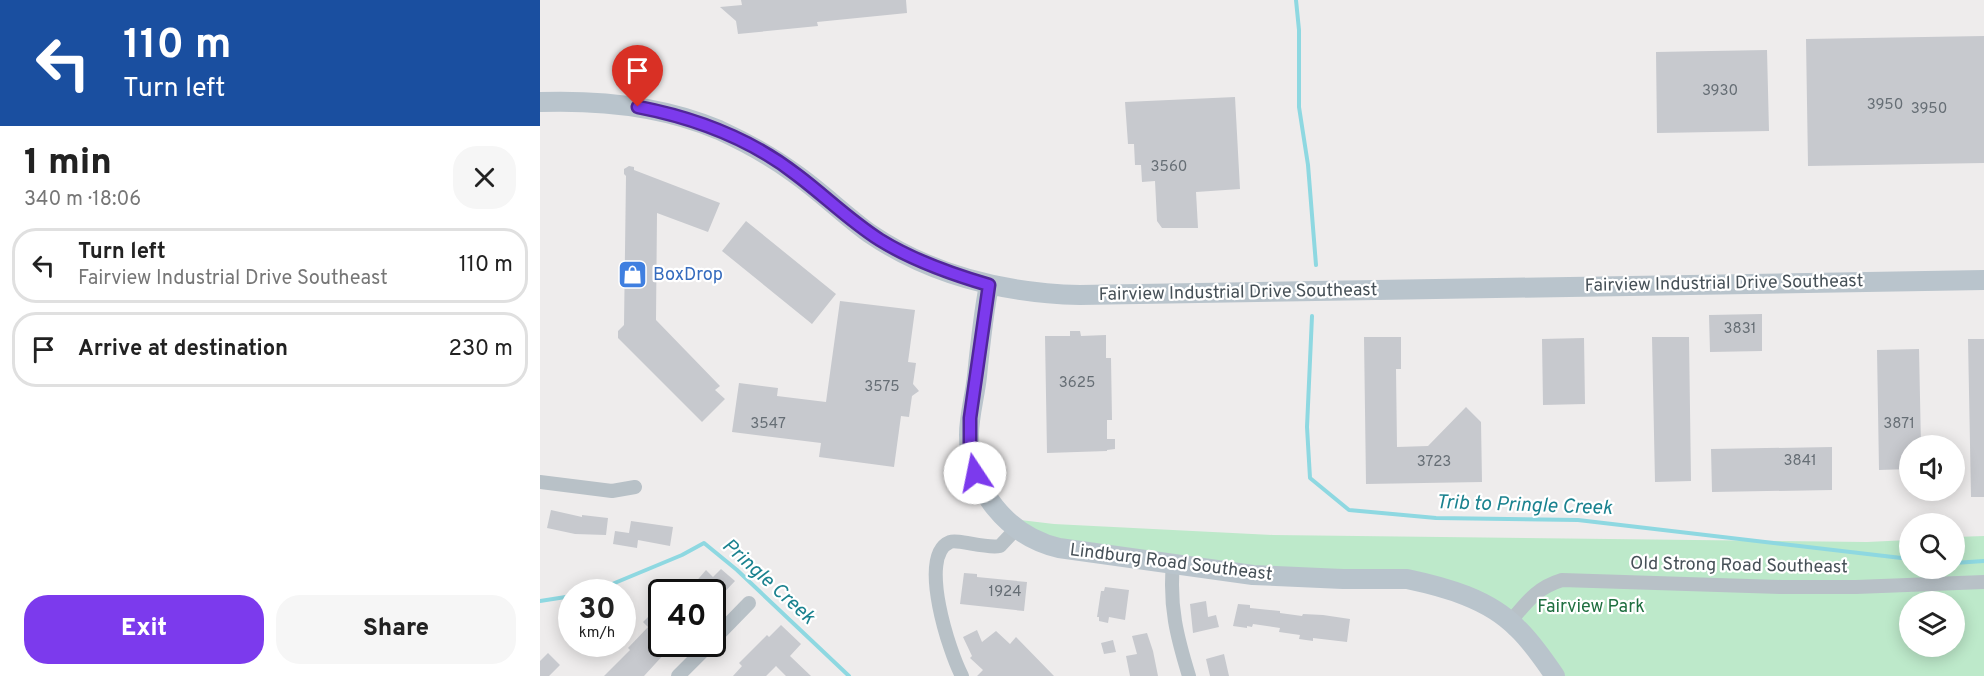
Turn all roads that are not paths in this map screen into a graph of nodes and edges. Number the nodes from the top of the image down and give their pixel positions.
1 (540, 102) edge
2 (1984, 280) edge
3 (989, 285) junction
4 (540, 482) edge
5 (635, 487) dead end
6 (1016, 529) junction
7 (1173, 564) junction
8 (1984, 582) edge
9 (749, 603) dead end
10 (1510, 622) junction
11 (726, 627) edge
12 (696, 657) edge
13 (678, 676) edge
14 (962, 676) edge
15 (1189, 676) edge
16 (1555, 676) edge

1 - 3 main road, Fairview Industrial Drive Southeast
2 - 3 main road, Fairview Industrial Drive Southeast
3 - 6 main road, Lindburg Road Southeast
4 - 5 street
6 - 7 main road, Lindburg Road Southeast
6 - 14 street
7 - 10 main road, Lindburg Road Southeast
7 - 15 street
8 - 10 street, Old Strong Road Southeast
9 - 11 street
10 - 16 main road, Lindburg Road Southeast
12 - 13 street

